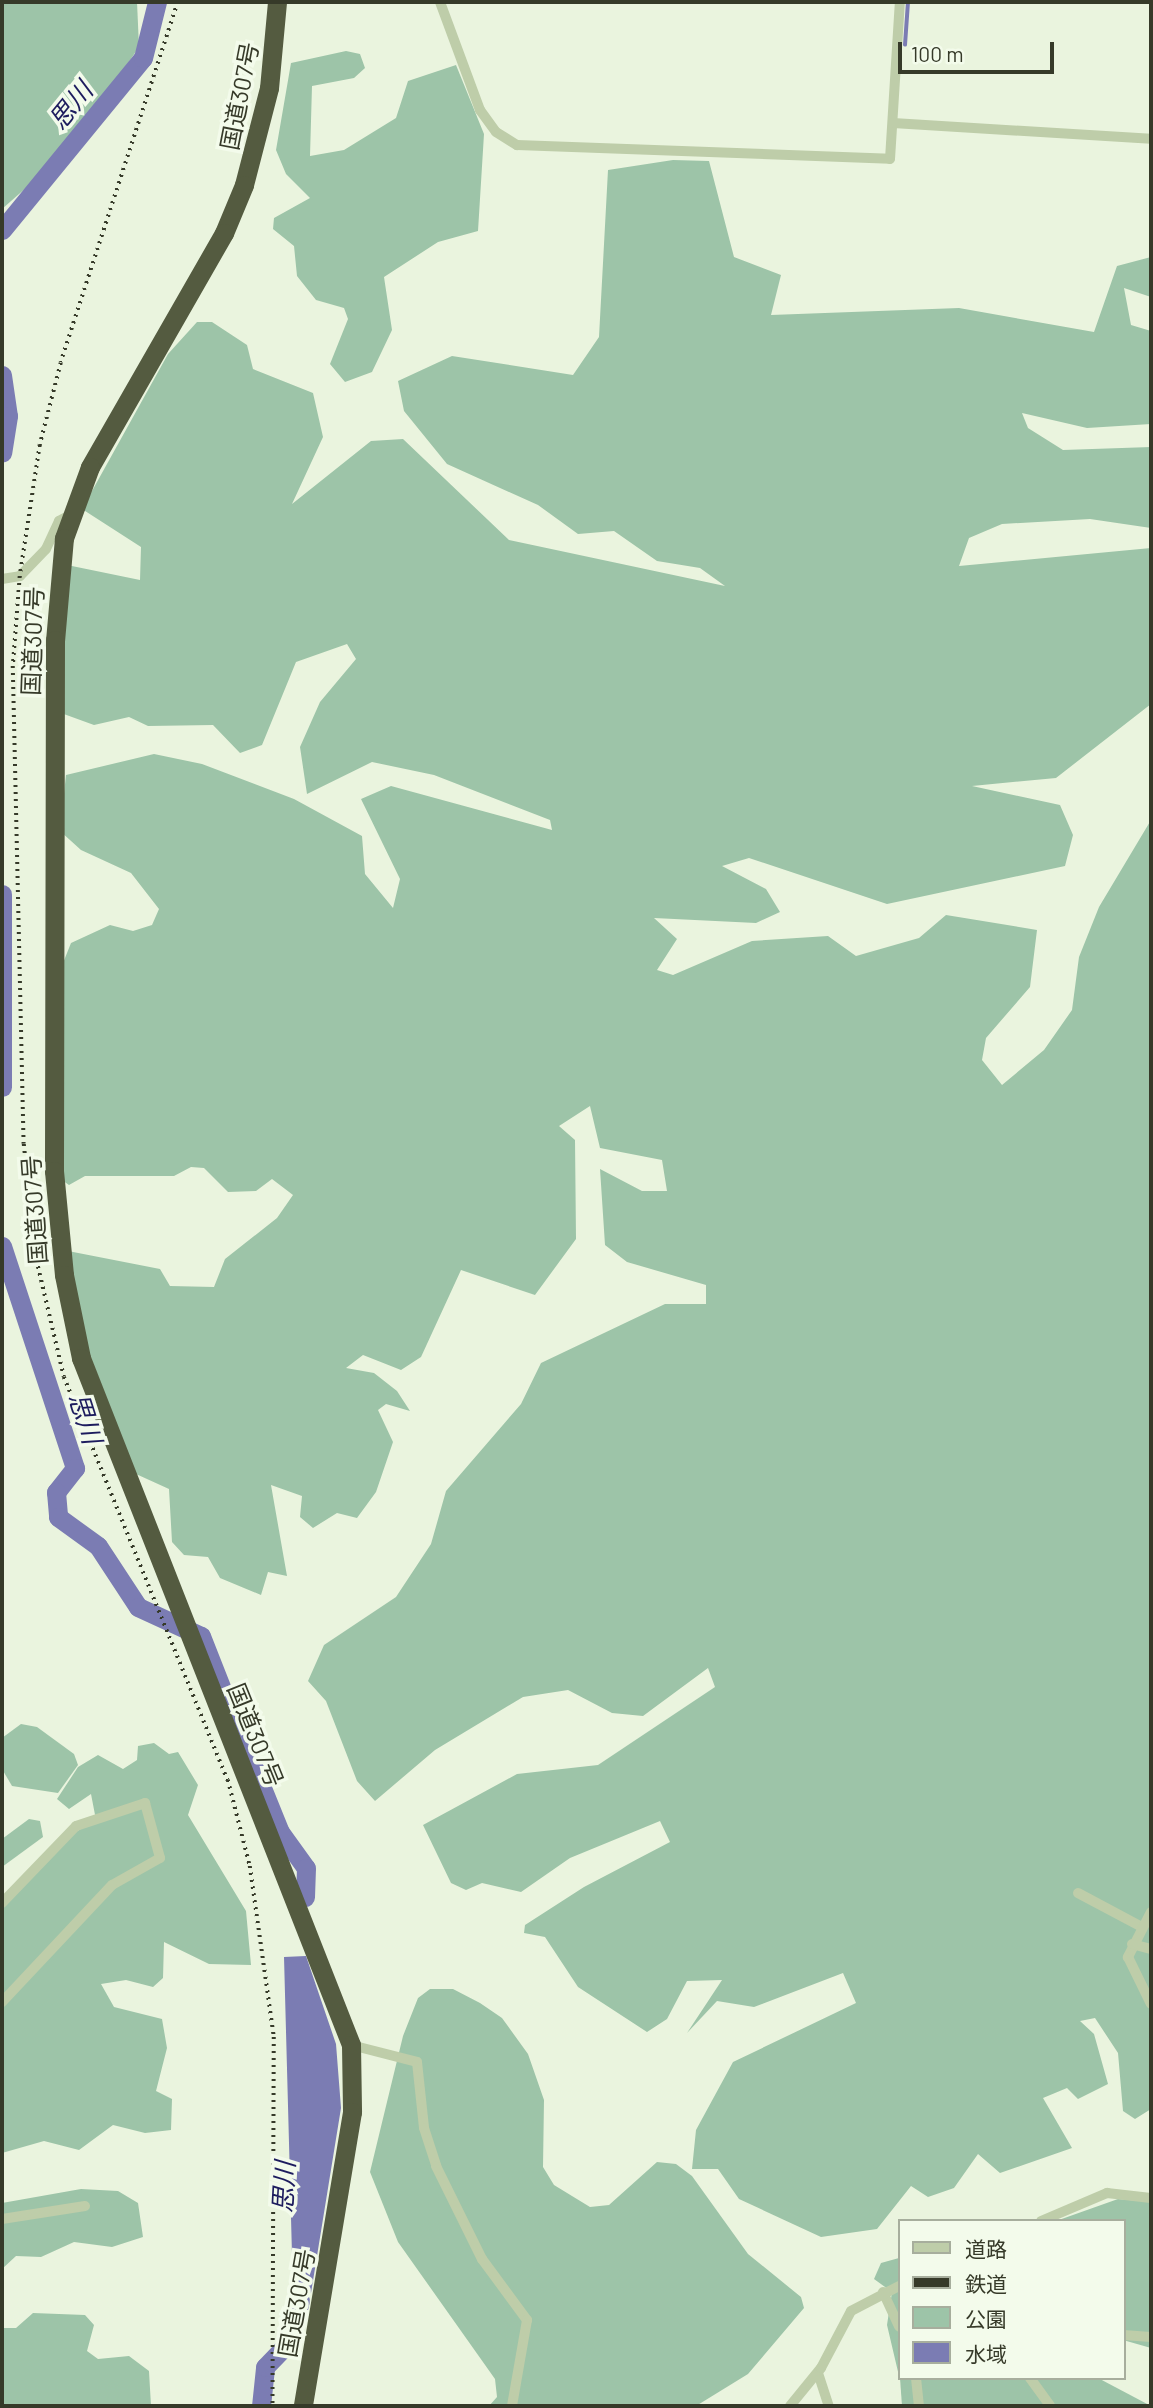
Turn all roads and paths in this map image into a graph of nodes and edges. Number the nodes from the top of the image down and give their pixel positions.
1 (277, 2) edge
2 (440, 2) edge
3 (900, 2) edge
4 (893, 123) junction
5 (1151, 139) edge
6 (72, 514) junction
7 (2, 579) edge
8 (1078, 1893) dead end
9 (2, 1903) edge
10 (1151, 1912) edge
11 (1140, 1926) junction
12 (1132, 1944) junction
13 (1151, 1949) edge
14 (2, 2002) edge
15 (1151, 2004) edge
16 (351, 2045) junction
17 (1151, 2198) edge
18 (85, 2206) dead end
19 (2, 2219) edge
20 (1046, 2219) edge
21 (898, 2286) edge
22 (883, 2292) junction
23 (898, 2325) edge
24 (1125, 2335) edge
25 (1151, 2337) edge
26 (818, 2373) junction
27 (916, 2380) edge
28 (1031, 2380) edge
29 (303, 2406) edge
30 (512, 2406) edge
31 (790, 2406) edge
32 (829, 2406) edge
33 (919, 2406) edge
34 (1050, 2406) edge

1 - 6 highway, 国道307号
2 - 4 street
3 - 4 street
4 - 5 street
6 - 7 street
6 - 16 highway, 国道307号
8 - 11 street
9 - 14 street
10 - 11 street
11 - 12 street
12 - 13 street
12 - 15 street
16 - 29 highway, 国道307号
16 - 30 street
17 - 20 street
18 - 19 street
21 - 22 street
22 - 23 street
22 - 26 street
24 - 25 street
26 - 31 street
26 - 32 street
27 - 33 street
28 - 34 street

